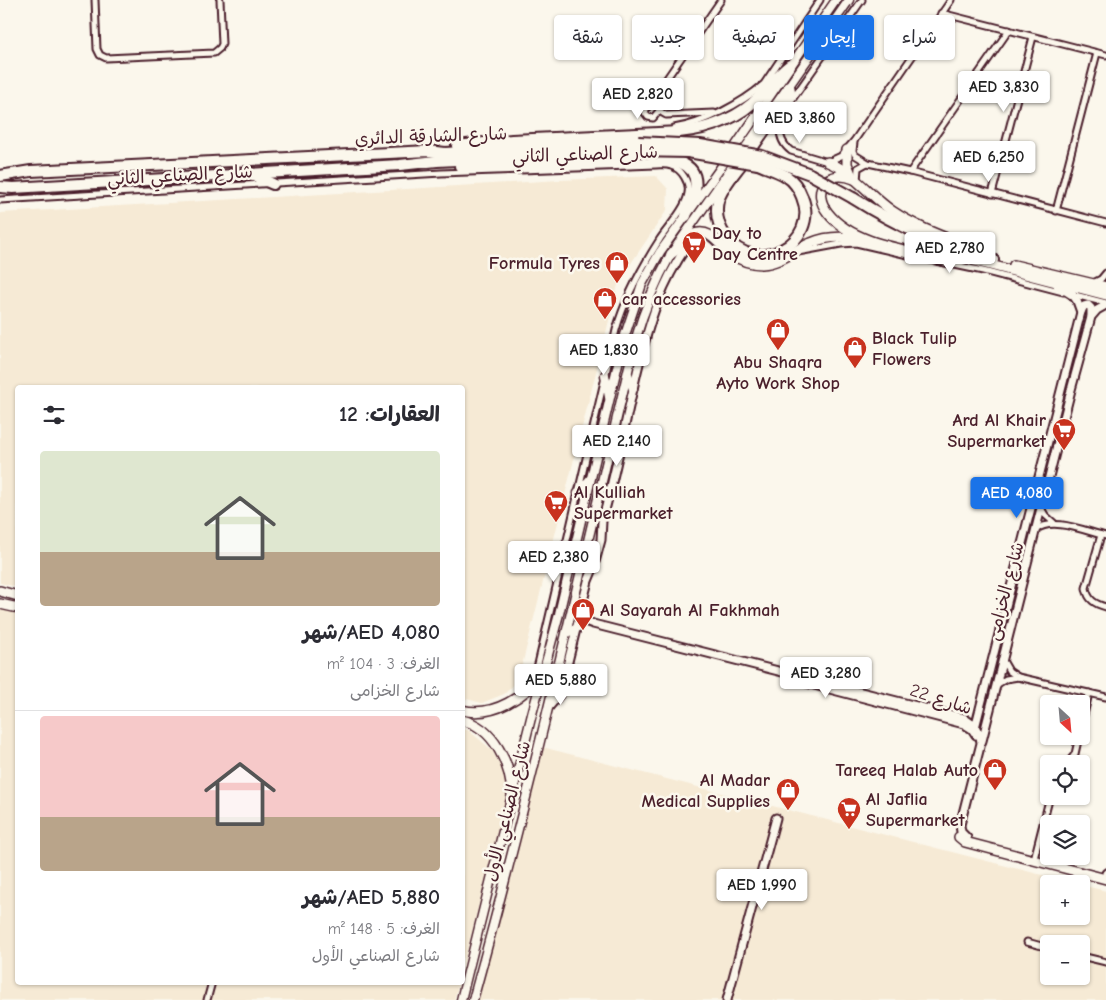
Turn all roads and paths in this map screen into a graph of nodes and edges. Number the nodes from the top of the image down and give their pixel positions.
1 (95, 0) edge
2 (220, 0) edge
3 (721, 0) edge
4 (820, 0) edge
5 (836, 0) edge
6 (849, 0) edge
7 (862, 0) edge
8 (951, 0) edge
9 (942, 13) junction
10 (1009, 30) junction
11 (1033, 36) junction
12 (1097, 53) junction
13 (1106, 55) edge
14 (790, 66) junction
15 (789, 86) junction
16 (658, 91) junction
17 (659, 111) junction
18 (716, 113) junction
19 (782, 114) junction
20 (646, 133) junction
21 (854, 141) junction
22 (637, 147) junction
23 (752, 148) junction
24 (847, 150) junction
25 (429, 151) junction
26 (760, 160) junction
27 (828, 162) junction
28 (868, 163) junction
29 (400, 165) junction
30 (0, 169) edge
31 (31, 172) junction
32 (910, 172) junction
33 (249, 174) junction
34 (0, 176) edge
35 (856, 181) junction
36 (273, 184) junction
37 (0, 187) edge
38 (13, 188) junction
39 (0, 192) edge
40 (992, 194) junction
41 (0, 200) edge
42 (851, 200) junction
43 (1056, 211) junction
44 (686, 216) junction
45 (1106, 223) edge
46 (696, 234) junction
47 (873, 241) junction
48 (793, 253) junction
49 (671, 254) junction
50 (967, 259) junction
51 (993, 260) junction
52 (650, 268) junction
53 (1106, 273) edge
54 (640, 275) junction
55 (1052, 281) junction
56 (1092, 283) junction
57 (1106, 287) edge
58 (1072, 294) junction
59 (1106, 295) edge
60 (1106, 304) edge
61 (655, 306) junction
62 (644, 312) junction
63 (1081, 312) junction
64 (1091, 317) junction
65 (628, 372) junction
66 (605, 375) junction
67 (1063, 385) junction
68 (633, 389) junction
69 (610, 400) junction
70 (1064, 417) junction
71 (591, 478) junction
72 (578, 493) junction
73 (1041, 508) junction
74 (1054, 523) junction
75 (1036, 530) junction
76 (1104, 536) edge
77 (566, 544) junction
78 (571, 557) junction
79 (0, 591) edge
80 (15, 595) edge
81 (0, 604) edge
82 (15, 607) edge
83 (1106, 607) edge
84 (579, 616) junction
85 (577, 628) junction
86 (567, 633) junction
87 (1002, 659) junction
88 (544, 673) junction
89 (1018, 677) junction
90 (995, 686) junction
91 (529, 689) junction
92 (1089, 693) joint
93 (1106, 697) edge
94 (549, 707) junction
95 (466, 711) edge
96 (467, 721) edge
97 (975, 729) junction
98 (981, 747) junction
99 (512, 795) junction
100 (1048, 805) edge
101 (776, 818) dead end
102 (963, 838) junction
103 (1035, 855) junction
104 (1106, 874) edge
105 (1027, 942) dead end
106 (1040, 946) edge
107 (1090, 958) edge
108 (1106, 962) edge
109 (465, 984) edge
110 (211, 985) edge
111 (465, 985) edge
112 (207, 1000) edge
113 (461, 1000) edge
114 (473, 1000) edge
115 (727, 1000) edge

1 - 2 street
3 - 16 street
4 - 18 street
5 - 14 main road, شارع الصناعي الأول
6 - 15 main road, شارع الصناعي الأول
7 - 19 street
8 - 9 street
9 - 10 street
9 - 21 street
10 - 11 street
10 - 32 street
11 - 12 street
11 - 40 street
12 - 13 street
12 - 43 street
14 - 20 highway
14 - 44 main road, شارع الصناعي الأول
15 - 23 highway
15 - 49 main road, شارع الصناعي الأول
16 - 17 street
16 - 17 street
17 - 18 street
18 - 20 street
19 - 23 street
19 - 27 street
20 - 25 highway
21 - 24 street
21 - 28 street
22 - 25 highway, شارع الشارقة الدائري
22 - 26 highway, شارع الشارقة الدائري, bridge
22 - 29 highway, شارع الشارقة الدائري
23 - 26 highway
24 - 27 street
24 - 35 main road
25 - 31 highway, شارع الشارقة الدائري
26 - 42 highway, شارع الشارقة الدائري
27 - 35 main road
28 - 32 street
28 - 35 street
29 - 33 highway, شارع الشارقة الدائري
29 - 44 highway
30 - 31 highway
31 - 34 highway, شارع الشارقة الدائري
32 - 40 street
33 - 36 highway
33 - 38 highway, شارع الشارقة الدائري
35 - 47 main road
35 - 51 main road
36 - 41 street, شارع الصناعي الثاني
36 - 54 street, شارع الصناعي الثاني
37 - 38 highway, شارع الشارقة الدائري
38 - 39 highway
40 - 43 street
42 - 50 highway
42 - 51 highway
43 - 45 street
44 - 52 main road, شارع الصناعي الأول
46 - 48 main road
46 - 49 main road
46 - 61 street
47 - 48 main road
47 - 50 main road
48 - 58 street
49 - 62 main road, شارع الصناعي الأول
50 - 55 main road
51 - 56 main road
52 - 54 main road
52 - 69 main road, شارع الصناعي الأول
53 - 56 street
54 - 66 street, شارع الصناعي الثاني
55 - 58 main road
55 - 59 main road
56 - 57 main road
58 - 60 street
58 - 63 street
60 - 64 street
61 - 62 main road
61 - 68 street
62 - 65 main road, شارع الصناعي الأول
63 - 64 street
63 - 67 street, شارع الخزامى
64 - 70 street, شارع الخزامى
65 - 68 main road
65 - 86 main road, شارع الصناعي الأول
66 - 69 main road
66 - 72 street, شارع الصناعي الثاني
67 - 70 street
67 - 97 street, شارع الخزامى
68 - 84 street
69 - 71 main road, شارع الصناعي الأول
70 - 73 street, شارع الخزامى
71 - 72 main road
71 - 78 main road, شارع الصناعي الأول
72 - 77 street, شارع الصناعي الثاني
73 - 74 street
73 - 75 street, شارع الخزامى
74 - 75 street
74 - 76 street
75 - 87 street, شارع الخزامى
76 - 83 street
77 - 78 main road
77 - 91 street, شارع الصناعي الثاني
78 - 88 main road, شارع الصناعي الأول
79 - 80 main road
81 - 82 main road
84 - 85 street
84 - 97 street, شارع 22
85 - 86 main road
85 - 94 street
85 - 97 street, شارع 22
86 - 94 main road, شارع الصناعي الأول
87 - 89 street
87 - 90 street, شارع الخزامى
88 - 91 main road
88 - 99 main road, شارع الصناعي الأول
89 - 90 street
89 - 92 street
90 - 98 street, شارع الخزامى
91 - 95 main road
92 - 93 street
94 - 114 main road, شارع الصناعي الأول
96 - 99 main road
97 - 98 street, شارع 22
97 - 102 street, شارع 22
98 - 102 street, شارع 22
99 - 109 main road, شارع الصناعي الأول
100 - 103 street
101 - 115 street
102 - 103 main road
102 - 104 main road
103 - 104 main road
105 - 106 street
107 - 108 street
110 - 112 street
111 - 113 main road, شارع الصناعي الأول

